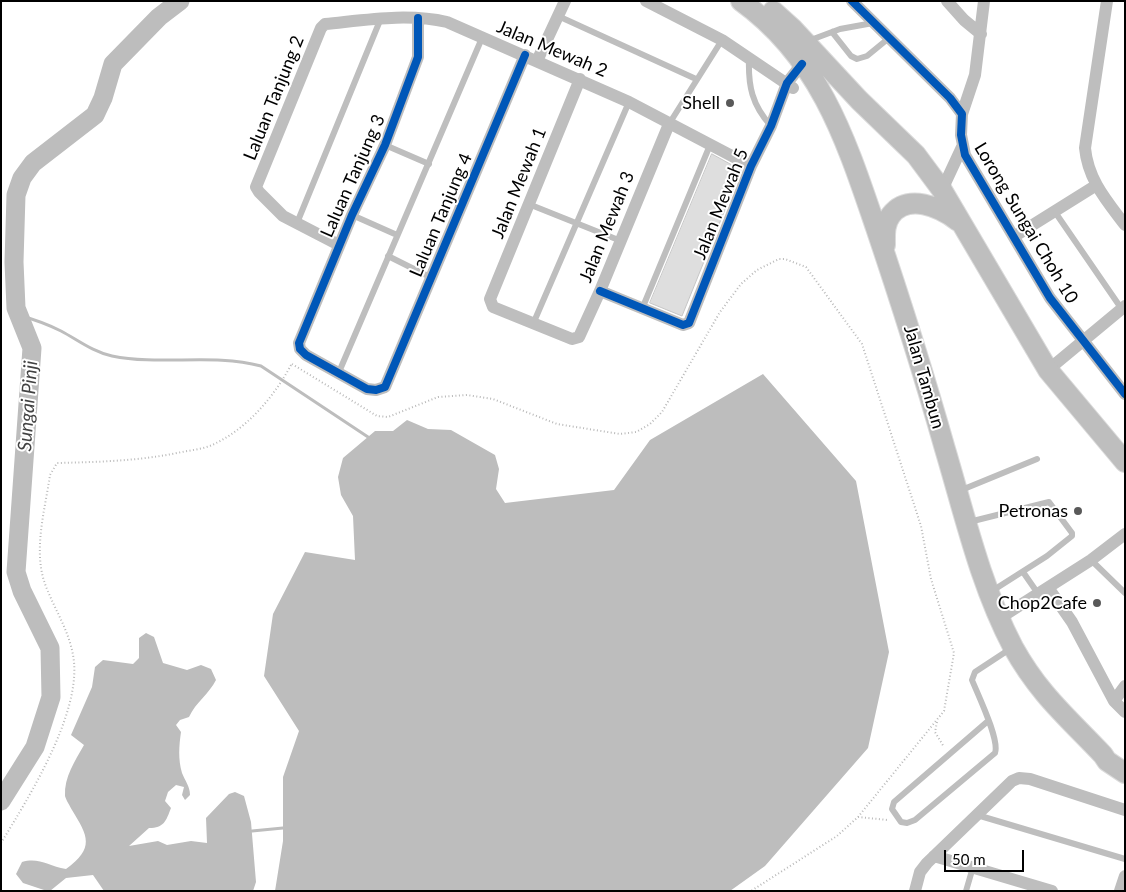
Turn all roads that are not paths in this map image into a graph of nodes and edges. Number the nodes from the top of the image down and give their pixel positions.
1 (565, 1) edge
2 (646, 1) edge
3 (741, 1) edge
4 (852, 1) edge
5 (947, 1) edge
6 (984, 1) edge
7 (1107, 1) edge
8 (763, 2) edge
9 (558, 16) junction
10 (381, 18) junction
11 (418, 18) junction
12 (874, 23) junction
13 (325, 24) joint
14 (832, 32) junction
15 (981, 34) junction
16 (482, 38) junction
17 (889, 38) junction
18 (722, 40) junction
19 (806, 42) junction
20 (525, 55) junction
21 (749, 57) junction
22 (537, 61) junction
23 (807, 71) junction
24 (580, 79) junction
25 (696, 79) junction
26 (788, 87) junction
27 (629, 102) junction
28 (962, 114) junction
29 (669, 124) junction
30 (770, 126) junction
31 (385, 145) junction
32 (710, 145) junction
33 (962, 146) junction
34 (429, 164) junction
35 (751, 166) junction
36 (1096, 186) junction
37 (942, 190) junction
38 (531, 204) junction
39 (1055, 212) junction
40 (352, 216) junction
41 (575, 222) junction
42 (297, 223) junction
43 (962, 225) junction
44 (1125, 225) edge
45 (397, 235) junction
46 (1015, 236) junction
47 (621, 241) junction
48 (339, 245) junction
49 (884, 252) junction
50 (388, 256) junction
51 (430, 278) junction
52 (600, 292) junction
53 (1123, 307) edge
54 (642, 309) junction
55 (534, 324) junction
56 (1082, 341) junction
57 (1048, 370) junction
58 (339, 372) junction
59 (1125, 394) edge
60 (1037, 458) dead end
61 (1125, 462) edge
62 (958, 491) junction
63 (965, 522) junction
64 (1125, 534) edge
65 (1091, 560) junction
66 (1023, 572) junction
67 (1044, 592) junction
68 (990, 593) junction
69 (1125, 593) edge
70 (1000, 618) junction
71 (1013, 647) junction
72 (1125, 686) edge
73 (1114, 702) junction
74 (1125, 712) edge
75 (988, 722) junction
76 (1118, 767) edge
77 (1125, 810) edge
78 (976, 814) junction
79 (934, 856) junction
80 (1125, 859) edge
81 (973, 867) junction
82 (1125, 876) edge
83 (1016, 886) edge
84 (915, 891) edge
85 (966, 891) edge
86 (1052, 891) edge
87 (1120, 891) edge

1 - 9 street
2 - 18 street
3 - 23 main road, Jalan Tambun
4 - 12 street
5 - 15 street
6 - 15 street, Lorong Sungai Choh 10
7 - 36 street
8 - 19 main road
9 - 22 street
9 - 25 lane
10 - 11 street, Jalan Mewah 2
10 - 13 street, Jalan Mewah 2
10 - 42 lane
11 - 16 street, Jalan Mewah 2
11 - 31 street, Laluan Tanjung 3
12 - 14 lane
12 - 17 street
13 - 42 street, Laluan Tanjung 2
14 - 17 lane
14 - 19 lane
15 - 28 street, Lorong Sungai Choh 10
16 - 20 street, Jalan Mewah 2
16 - 34 lane
17 - 28 street
18 - 21 street
18 - 25 lane
19 - 37 main road
20 - 22 street, Jalan Mewah 2
20 - 51 street, Laluan Tanjung 4
21 - 26 street
21 - 30 lane
22 - 24 street, Jalan Mewah 2
23 - 26 street
23 - 49 main road, Jalan Tambun
24 - 27 street, Jalan Mewah 2
24 - 38 street, Jalan Mewah 1
25 - 29 lane
26 - 30 street, Jalan Mewah 5
27 - 29 street, Jalan Mewah 2
27 - 41 lane
28 - 33 street, Lorong Sungai Choh 10
29 - 32 street, Jalan Mewah 2
29 - 47 street, Jalan Mewah 3
30 - 35 street, Jalan Mewah 5
31 - 34 lane
31 - 40 street, Laluan Tanjung 3
32 - 35 street, Jalan Mewah 2
32 - 54 lane
33 - 37 street
33 - 46 street, Lorong Sungai Choh 10
34 - 45 lane
35 - 54 street, Jalan Mewah 5
36 - 39 street
36 - 44 street
37 - 43 main road
38 - 41 lane
38 - 55 street, Jalan Mewah 1
39 - 46 street
39 - 53 lane
40 - 45 lane
40 - 48 street, Laluan Tanjung 3
41 - 47 lane
41 - 55 lane
42 - 48 street
43 - 49 main road
43 - 57 main road
45 - 50 lane
46 - 56 street, Lorong Sungai Choh 10
47 - 52 street, Jalan Mewah 3
48 - 58 street, Laluan Tanjung 3
49 - 62 main road, Jalan Tambun
50 - 51 lane
50 - 58 lane
51 - 58 street, Laluan Tanjung 4
52 - 54 street
52 - 55 street, Jalan Mewah 3
53 - 56 street
56 - 57 street
56 - 59 street, Lorong Sungai Choh 10
57 - 61 main road
60 - 62 lane
62 - 63 main road, Jalan Tambun
63 - 66 lane
63 - 68 main road, Jalan Tambun
64 - 65 street
65 - 67 street
65 - 69 lane
66 - 67 lane
66 - 68 lane
67 - 70 street
67 - 73 street
68 - 70 main road, Jalan Tambun
70 - 71 main road, Jalan Tambun
71 - 75 lane
71 - 76 main road, Jalan Tambun
72 - 73 street
73 - 74 street
75 - 75 lane
77 - 78 street
78 - 79 street
78 - 80 lane
79 - 81 street
79 - 84 street
81 - 83 street
81 - 85 lane
82 - 87 street
83 - 86 street

